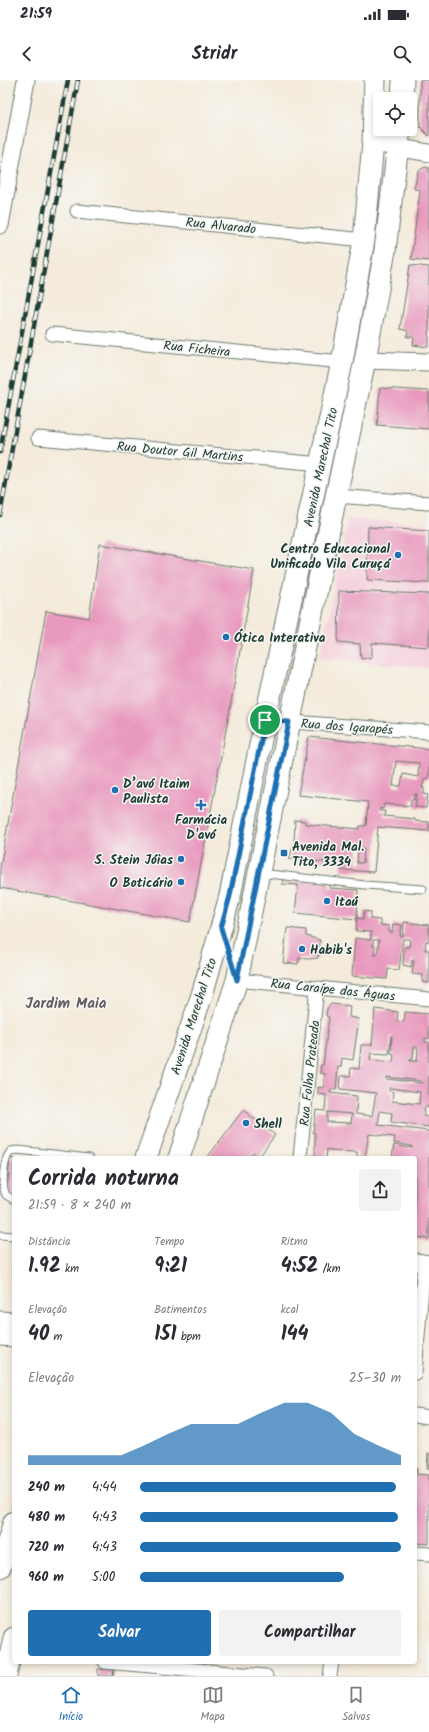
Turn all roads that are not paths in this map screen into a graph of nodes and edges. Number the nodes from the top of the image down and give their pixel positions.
1 (26, 80) edge
2 (375, 80) edge
3 (403, 80) edge
4 (402, 92) edge
5 (400, 138) edge
6 (373, 143) junction
7 (429, 153) edge
8 (77, 211) dead end
9 (0, 225) edge
10 (364, 240) junction
11 (52, 334) dead end
12 (365, 360) junction
13 (342, 362) junction
14 (429, 362) edge
15 (38, 438) dead end
16 (321, 464) junction
17 (336, 496) junction
18 (429, 503) edge
19 (265, 720) junction
20 (289, 722) junction
21 (429, 732) edge
22 (258, 873) junction
23 (423, 889) dead end
24 (221, 928) junction
25 (237, 980) junction
26 (317, 988) junction
27 (429, 999) edge
28 (71, 1156) edge
29 (147, 1156) edge
30 (180, 1156) edge
31 (300, 1156) edge
32 (12, 1199) edge
33 (0, 1235) edge
34 (12, 1236) edge
35 (423, 1263) edge
36 (0, 1320) edge
37 (12, 1321) edge
38 (0, 1337) edge
39 (12, 1338) edge
40 (417, 1346) edge
41 (417, 1416) edge
42 (429, 1417) edge
43 (12, 1528) edge
44 (417, 1553) edge
45 (429, 1554) edge
46 (0, 1566) edge
47 (12, 1653) edge
48 (128, 1664) edge
49 (332, 1664) edge
50 (6, 1676) edge
51 (266, 1676) edge
52 (330, 1676) edge

1 - 9 street
2 - 6 main road, Avenida Marechal Tito
3 - 4 main road
5 - 6 street
5 - 7 street
5 - 12 main road, Avenida Marechal Tito
6 - 10 main road, Avenida Marechal Tito
8 - 10 street, Rua Alvarado
10 - 13 main road, Avenida Marechal Tito
11 - 13 street, Rua Ficheira
12 - 14 street
12 - 17 main road, Avenida Marechal Tito
13 - 16 main road, Avenida Marechal Tito
15 - 16 street, Rua Doutor Gil Martins
16 - 19 main road, Avenida Marechal Tito
17 - 18 street
17 - 20 main road, Avenida Marechal Tito
19 - 20 street, Rua dos Igarapés
19 - 24 main road, Avenida Marechal Tito
20 - 21 street, Rua dos Igarapés
20 - 22 main road, Avenida Marechal Tito
22 - 23 lane
22 - 25 main road, Avenida Marechal Tito
24 - 25 main road
24 - 29 main road, Avenida Marechal Tito
25 - 26 street, Rua Caraípe das Águas
25 - 30 main road, Avenida Marechal Tito
26 - 27 street, Rua Caraípe das Águas
26 - 31 street, Rua Folha Prateada
28 - 32 lane
33 - 34 lane
35 - 40 street
36 - 37 street
38 - 39 street
41 - 42 street
43 - 46 main road
44 - 45 street
47 - 50 main road
48 - 51 street
49 - 52 street

